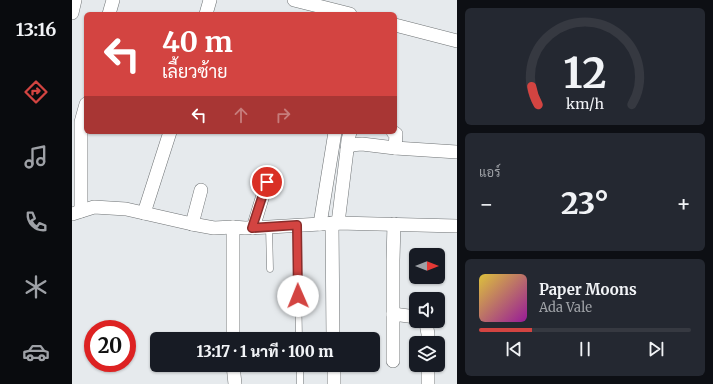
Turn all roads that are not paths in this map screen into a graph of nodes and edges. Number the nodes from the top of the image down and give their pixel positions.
1 (75, 0) edge
2 (113, 0) edge
3 (210, 0) edge
4 (294, 0) edge
5 (110, 12) edge
6 (207, 12) edge
7 (342, 12) edge
8 (72, 13) edge
9 (397, 26) edge
10 (457, 41) edge
11 (84, 111) edge
12 (169, 134) edge
13 (335, 134) edge
14 (350, 134) edge
15 (396, 134) edge
16 (394, 148) junction
17 (347, 150) junction
18 (457, 152) edge
19 (267, 182) dead end
20 (201, 190) dead end
21 (326, 191) junction
22 (342, 192) junction
23 (77, 212) edge
24 (144, 213) junction
25 (192, 224) junction
26 (330, 224) junction
27 (394, 224) junction
28 (297, 225) junction
29 (457, 226) edge
30 (233, 227) junction
31 (270, 227) junction
32 (252, 228) junction
33 (270, 269) dead end
34 (393, 314) junction
35 (409, 316) edge
36 (233, 332) edge
37 (299, 332) edge
38 (333, 332) edge
39 (393, 361) dead end
40 (234, 372) edge
41 (300, 372) edge
42 (334, 372) edge
43 (428, 372) edge
44 (235, 384) edge
45 (300, 384) edge
46 (334, 384) edge
47 (428, 384) edge

1 - 8 street
2 - 5 street
3 - 6 street
4 - 7 street
9 - 10 street
11 - 23 street
12 - 24 street
13 - 21 street
14 - 17 street
15 - 16 street
16 - 17 street
16 - 18 street
17 - 22 street
19 - 32 street
20 - 25 street
21 - 22 street
21 - 26 street
22 - 26 street
23 - 24 street
24 - 25 street
25 - 30 street
26 - 27 street
26 - 28 street
26 - 38 street
27 - 29 street
27 - 34 street
28 - 31 street
28 - 37 lane
30 - 32 street
30 - 36 street
31 - 32 street
31 - 33 lane
34 - 35 street
34 - 39 street
40 - 44 street
41 - 45 lane
42 - 46 street
43 - 47 street

